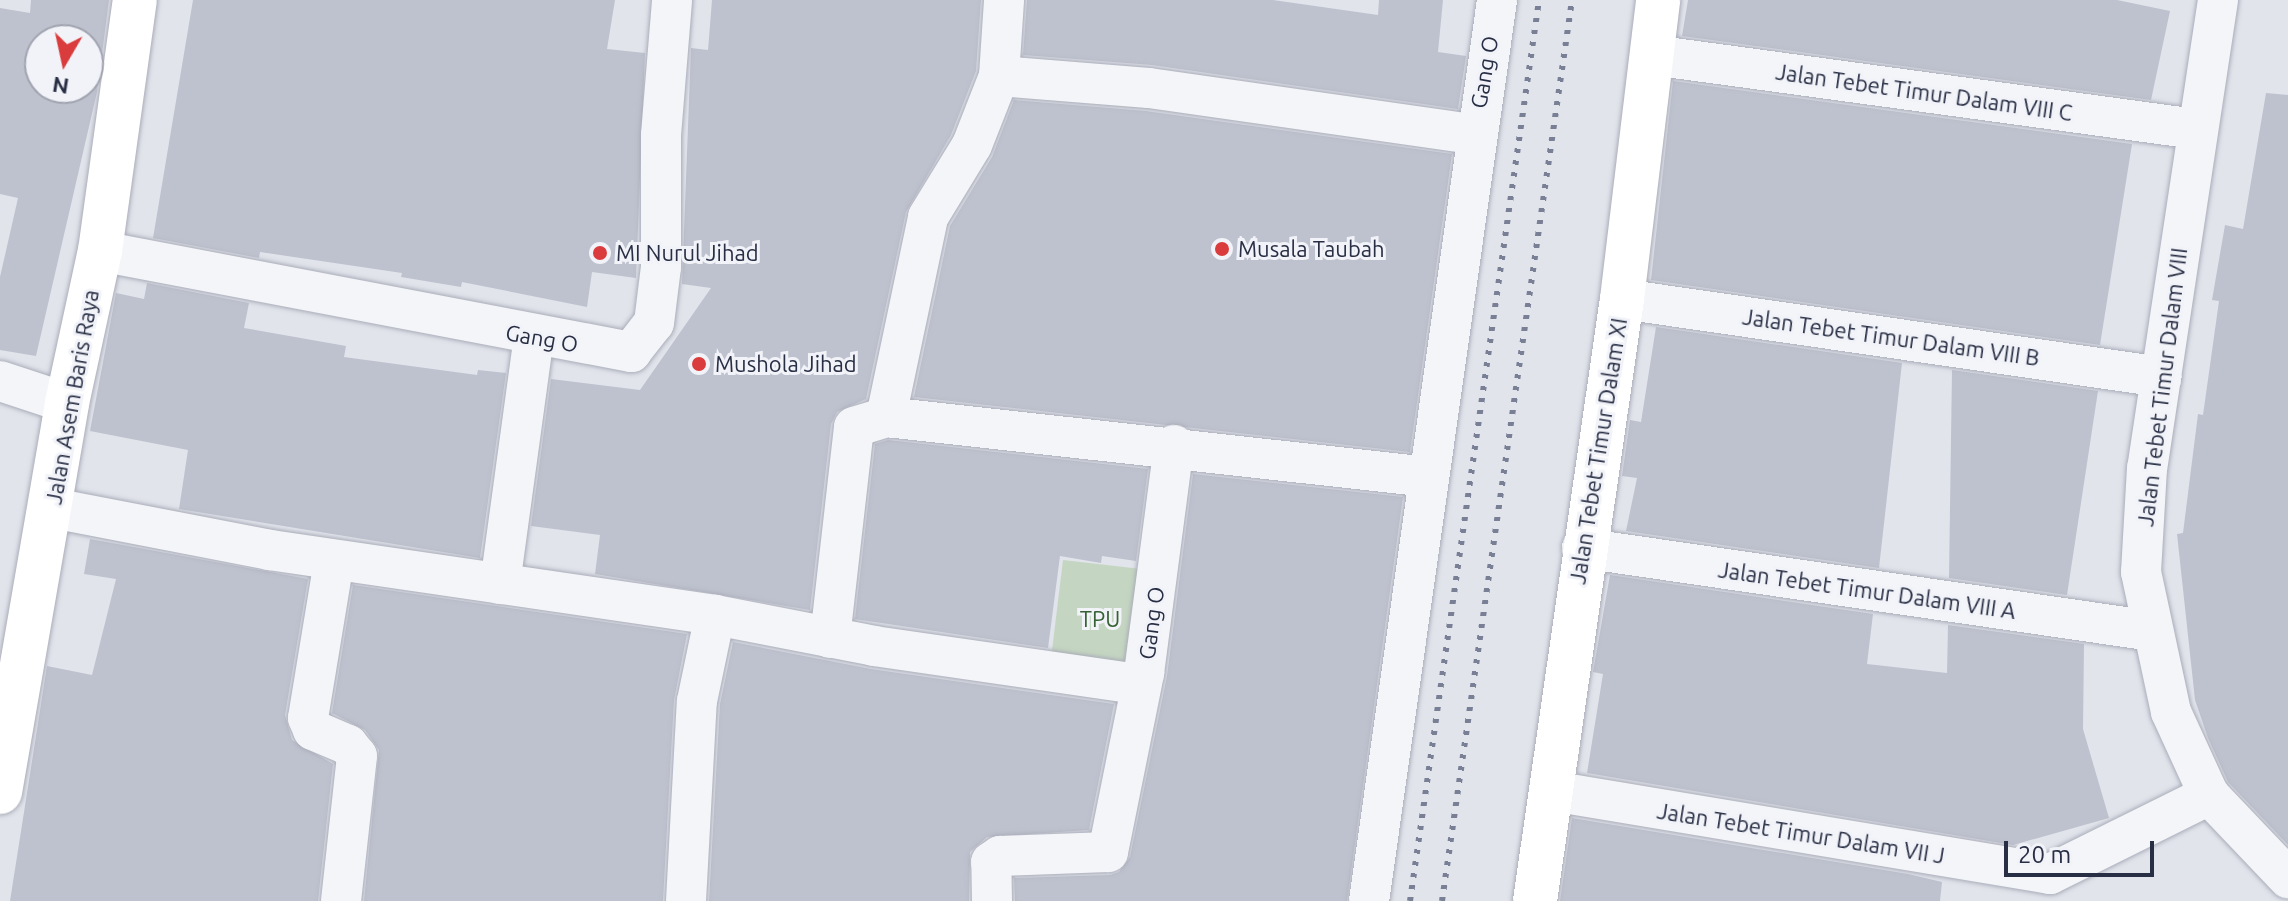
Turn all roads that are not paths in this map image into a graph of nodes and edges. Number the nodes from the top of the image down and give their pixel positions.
1 (135, 0) edge
2 (672, 0) edge
3 (1004, 0) edge
4 (1497, 0) edge
5 (1658, 0) edge
6 (2218, 0) edge
7 (1652, 55) junction
8 (999, 76) junction
9 (2196, 129) junction
10 (1474, 134) junction
11 (100, 251) junction
12 (1622, 299) junction
13 (534, 336) junction
14 (2161, 377) junction
15 (0, 381) edge
16 (67, 403) junction
17 (870, 422) junction
18 (1174, 445) junction
19 (1429, 477) junction
20 (52, 508) junction
21 (1582, 548) junction
22 (334, 561) junction
23 (500, 584) junction
24 (715, 615) junction
25 (2152, 631) junction
26 (830, 638) junction
27 (11, 675) edge
28 (1142, 678) junction
29 (1552, 791) junction
30 (0, 792) edge
31 (2209, 795) junction
32 (2288, 878) edge
33 (2049, 888) edge
34 (341, 901) edge
35 (686, 901) edge
36 (992, 901) edge
37 (1369, 901) edge
38 (1535, 901) edge

1 - 11 street, Jalan Asem Baris Raya
2 - 13 street, Gang O
3 - 8 street
4 - 10 street, Gang O
5 - 7 street, Jalan Tebet Timur Dalam XI
6 - 9 street, Jalan Tebet Timur Dalam VIII
7 - 9 street, Jalan Tebet Timur Dalam VIII C
7 - 12 street, Jalan Tebet Timur Dalam XI
8 - 10 street
8 - 17 street
9 - 14 street, Jalan Tebet Timur Dalam VIII
10 - 19 street, Gang O
11 - 13 street, Gang O
11 - 16 street, Jalan Asem Baris Raya
12 - 14 street, Jalan Tebet Timur Dalam VIII B
12 - 21 street, Jalan Tebet Timur Dalam XI
13 - 23 street
14 - 25 street, Jalan Tebet Timur Dalam VIII
15 - 16 street
16 - 20 street, Jalan Asem Baris Raya
17 - 18 street
17 - 26 street
18 - 19 street
18 - 28 street, Gang O
19 - 37 street, Gang O
20 - 22 street, Gang O
20 - 27 street, Jalan Asem Baris Raya
21 - 25 street, Jalan Tebet Timur Dalam VIII A
21 - 29 street, Jalan Tebet Timur Dalam XI
22 - 23 street, Gang O
22 - 34 street
23 - 24 street, Gang O
24 - 26 street, Gang O
24 - 35 street
25 - 31 street, Jalan Tebet Timur Dalam VIII
26 - 28 street, Gang O
27 - 30 street, Jalan Asem Baris Raya
28 - 36 street
29 - 33 street, Jalan Tebet Timur Dalam VII J
29 - 38 street, Jalan Tebet Timur Dalam XI
31 - 32 street, Jalan Tebet Timur Dalam VIII
31 - 33 street

